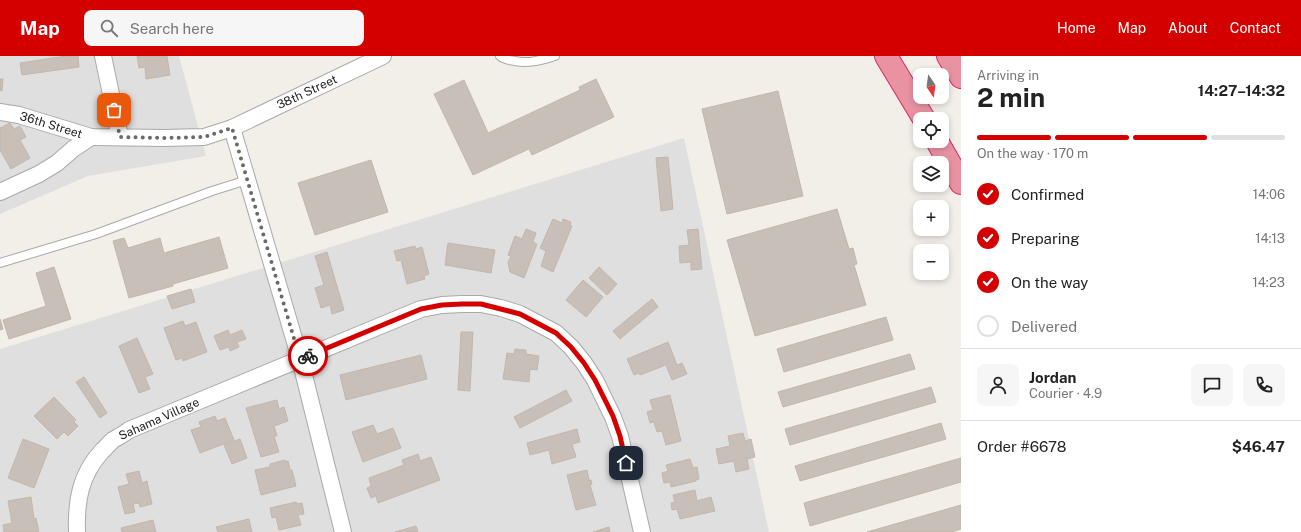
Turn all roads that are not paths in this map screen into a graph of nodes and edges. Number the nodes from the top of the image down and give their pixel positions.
1 (103, 56) edge
2 (383, 56) edge
3 (500, 56) edge
4 (555, 56) edge
5 (886, 56) edge
6 (948, 56) edge
7 (961, 77) edge
8 (0, 112) edge
9 (920, 112) edge
10 (232, 128) junction
11 (91, 137) junction
12 (120, 137) junction
13 (941, 148) edge
14 (247, 180) junction
15 (961, 183) edge
16 (0, 192) edge
17 (0, 263) edge
18 (300, 359) junction
19 (77, 532) edge
20 (343, 532) edge
21 (642, 532) edge

1 - 12 street
2 - 10 street, 38th Street
3 - 4 lane
5 - 9 highway
6 - 7 highway
8 - 11 street, 36th Street
10 - 12 street, 38th Street
10 - 14 street
11 - 12 street, 38th Street
11 - 16 street, 36th Street
13 - 15 highway
14 - 17 lane
14 - 18 street
18 - 19 street, Sahama Village
18 - 20 street
18 - 21 street, Sahama Village

